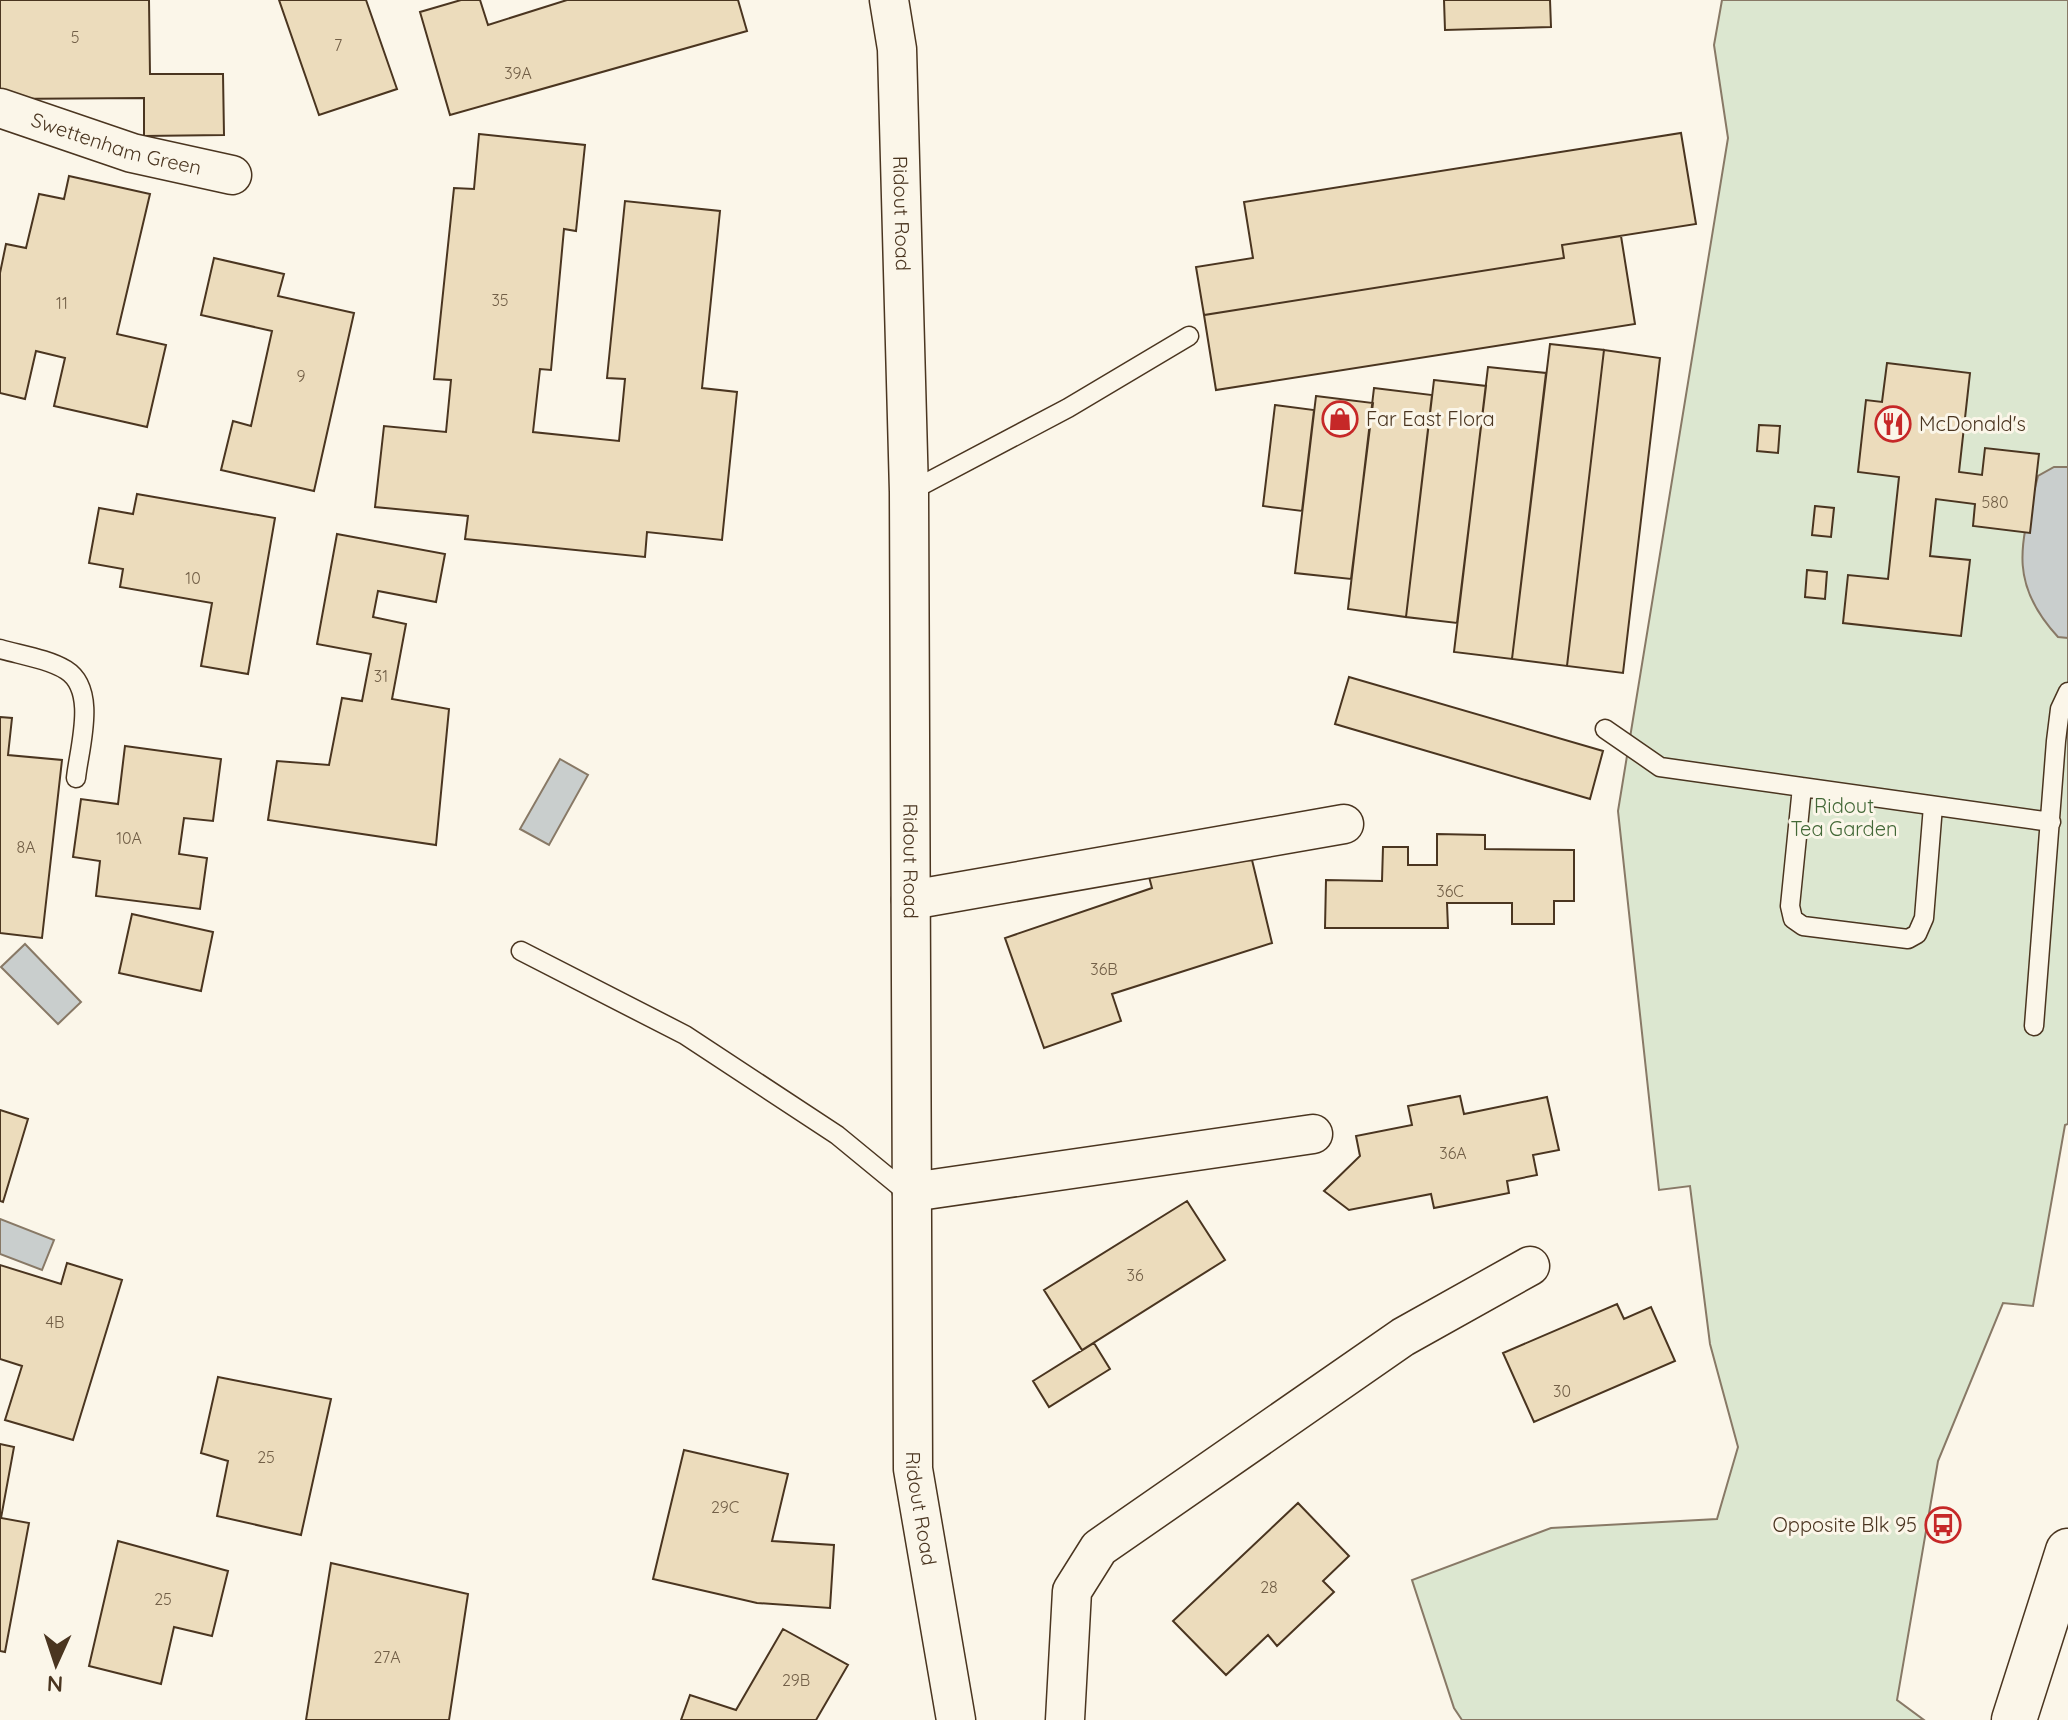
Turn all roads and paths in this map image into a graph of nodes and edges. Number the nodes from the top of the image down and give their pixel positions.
1 (889, 0) edge
2 (0, 108) edge
3 (232, 175) dead end
4 (1189, 336) dead end
5 (909, 492) junction
6 (0, 649) edge
7 (2068, 692) edge
8 (1605, 729) dead end
9 (76, 778) dead end
10 (1802, 787) junction
11 (1933, 806) junction
12 (2051, 822) junction
13 (1344, 824) dead end
14 (911, 900) junction
15 (521, 951) dead end
16 (2034, 1026) dead end
17 (1313, 1134) dead end
18 (912, 1194) junction
19 (1530, 1266) dead end
20 (2068, 1551) edge
21 (956, 1720) edge
22 (1065, 1720) edge
23 (2014, 1720) edge

1 - 5 street, Ridout Road
2 - 3 street, Swettenham Green
4 - 5 lane
5 - 14 street, Ridout Road
6 - 9 lane
7 - 12 lane
8 - 10 lane
10 - 11 lane
10 - 11 lane
11 - 12 lane
12 - 16 lane
13 - 14 street
14 - 18 street, Ridout Road
15 - 18 lane
17 - 18 street
18 - 21 street, Ridout Road
19 - 22 street
20 - 23 highway

